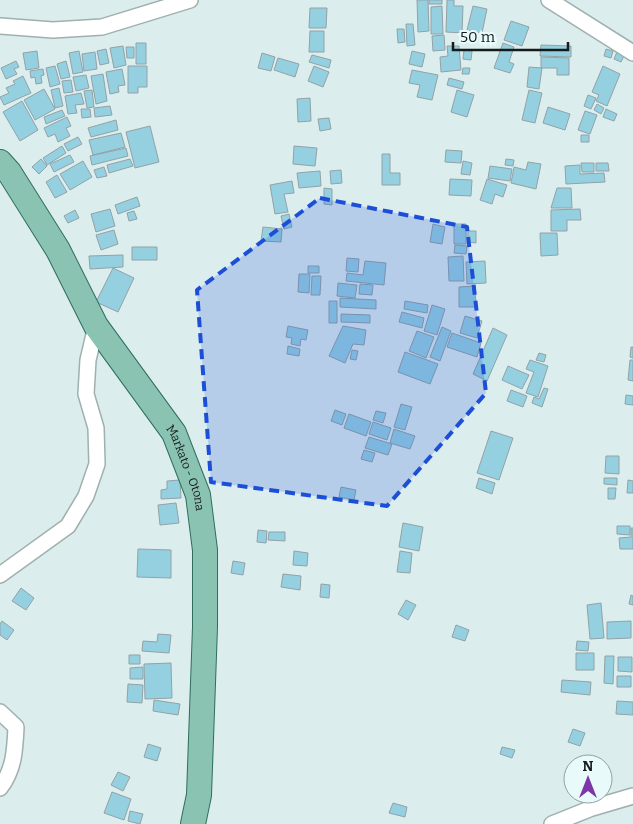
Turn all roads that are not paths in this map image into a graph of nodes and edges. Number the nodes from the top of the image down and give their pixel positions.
1 (190, 0) edge
2 (549, 0) edge
3 (0, 26) edge
4 (633, 53) edge
5 (0, 162) edge
6 (96, 326) junction
7 (0, 575) edge
8 (0, 712) edge
9 (0, 788) edge
10 (633, 796) edge
11 (193, 824) edge
12 (552, 824) edge

1 - 3 street
2 - 4 street
5 - 6 main road, Markato - Otona
6 - 7 street
6 - 11 main road, Markato - Otona
8 - 9 street
10 - 12 street

